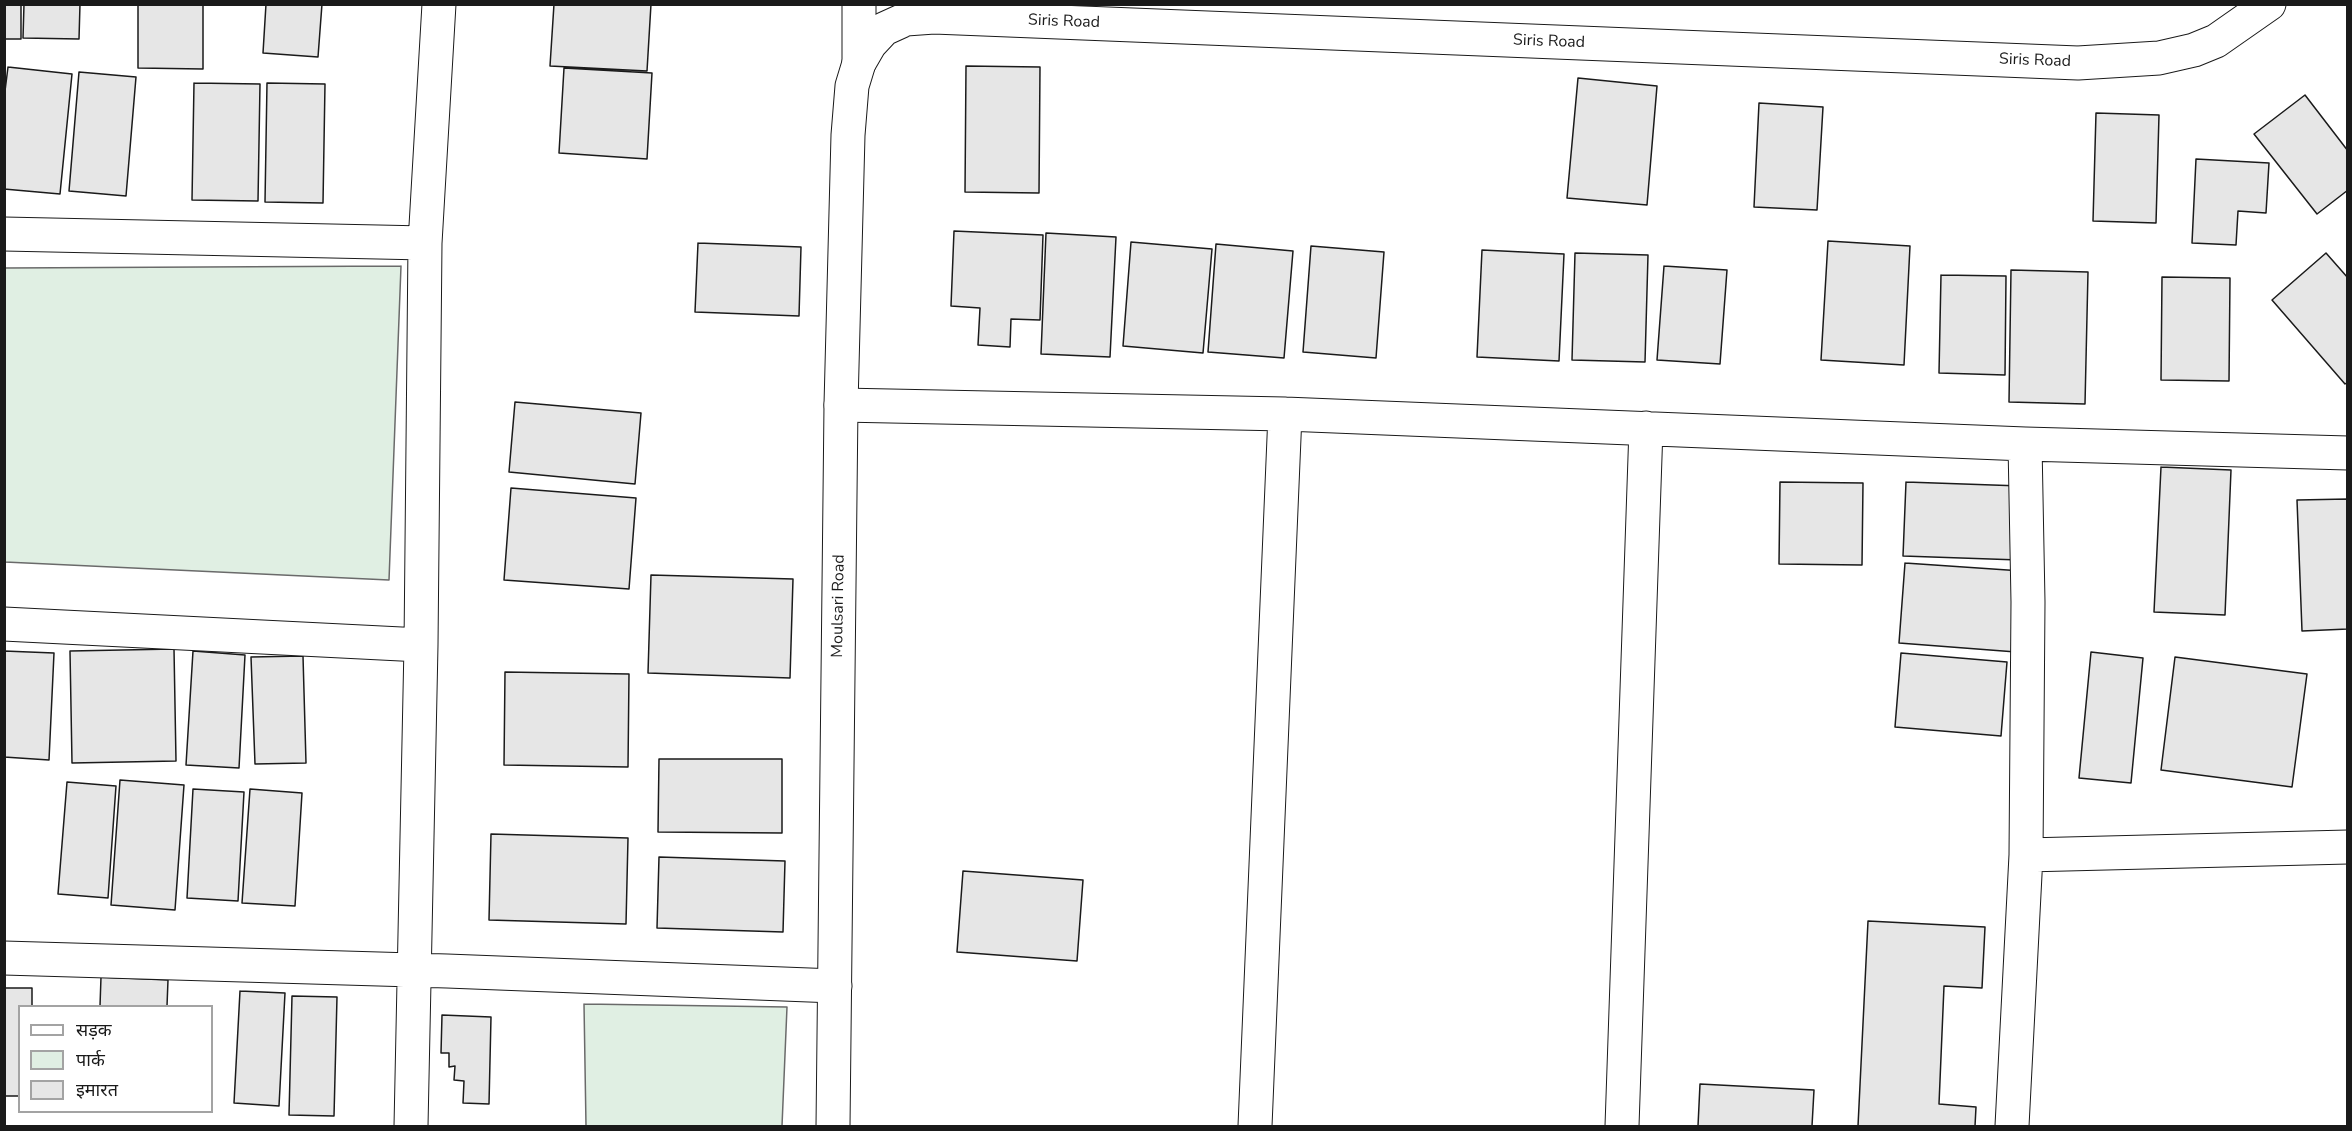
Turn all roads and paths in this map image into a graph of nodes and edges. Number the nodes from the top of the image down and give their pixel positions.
1 (439, 4) edge
2 (859, 4) edge
3 (2269, 4) edge
4 (856, 75) junction
5 (4, 234) edge
6 (425, 243) junction
7 (841, 405) junction
8 (1286, 414) junction
9 (1646, 428) junction
10 (2025, 444) junction
11 (2348, 453) edge
12 (4, 624) edge
13 (421, 645) junction
14 (2348, 847) edge
15 (2026, 855) junction
16 (4, 958) edge
17 (413, 970) junction
18 (835, 986) junction
19 (411, 1126) edge
20 (833, 1126) edge
21 (1255, 1126) edge
22 (1622, 1126) edge
23 (2012, 1126) edge

1 - 6 street
2 - 4 street, Moulsari Road
3 - 4 street, Siris Road
4 - 7 street, Moulsari Road
5 - 6 street
6 - 13 street
7 - 8 street
7 - 18 street, Moulsari Road
8 - 9 street
8 - 21 street
9 - 10 street
9 - 22 street
10 - 11 street
10 - 15 street
12 - 13 street
13 - 17 street
14 - 15 street
15 - 23 street
16 - 17 street
17 - 18 street
17 - 19 street
18 - 20 street, Moulsari Road

